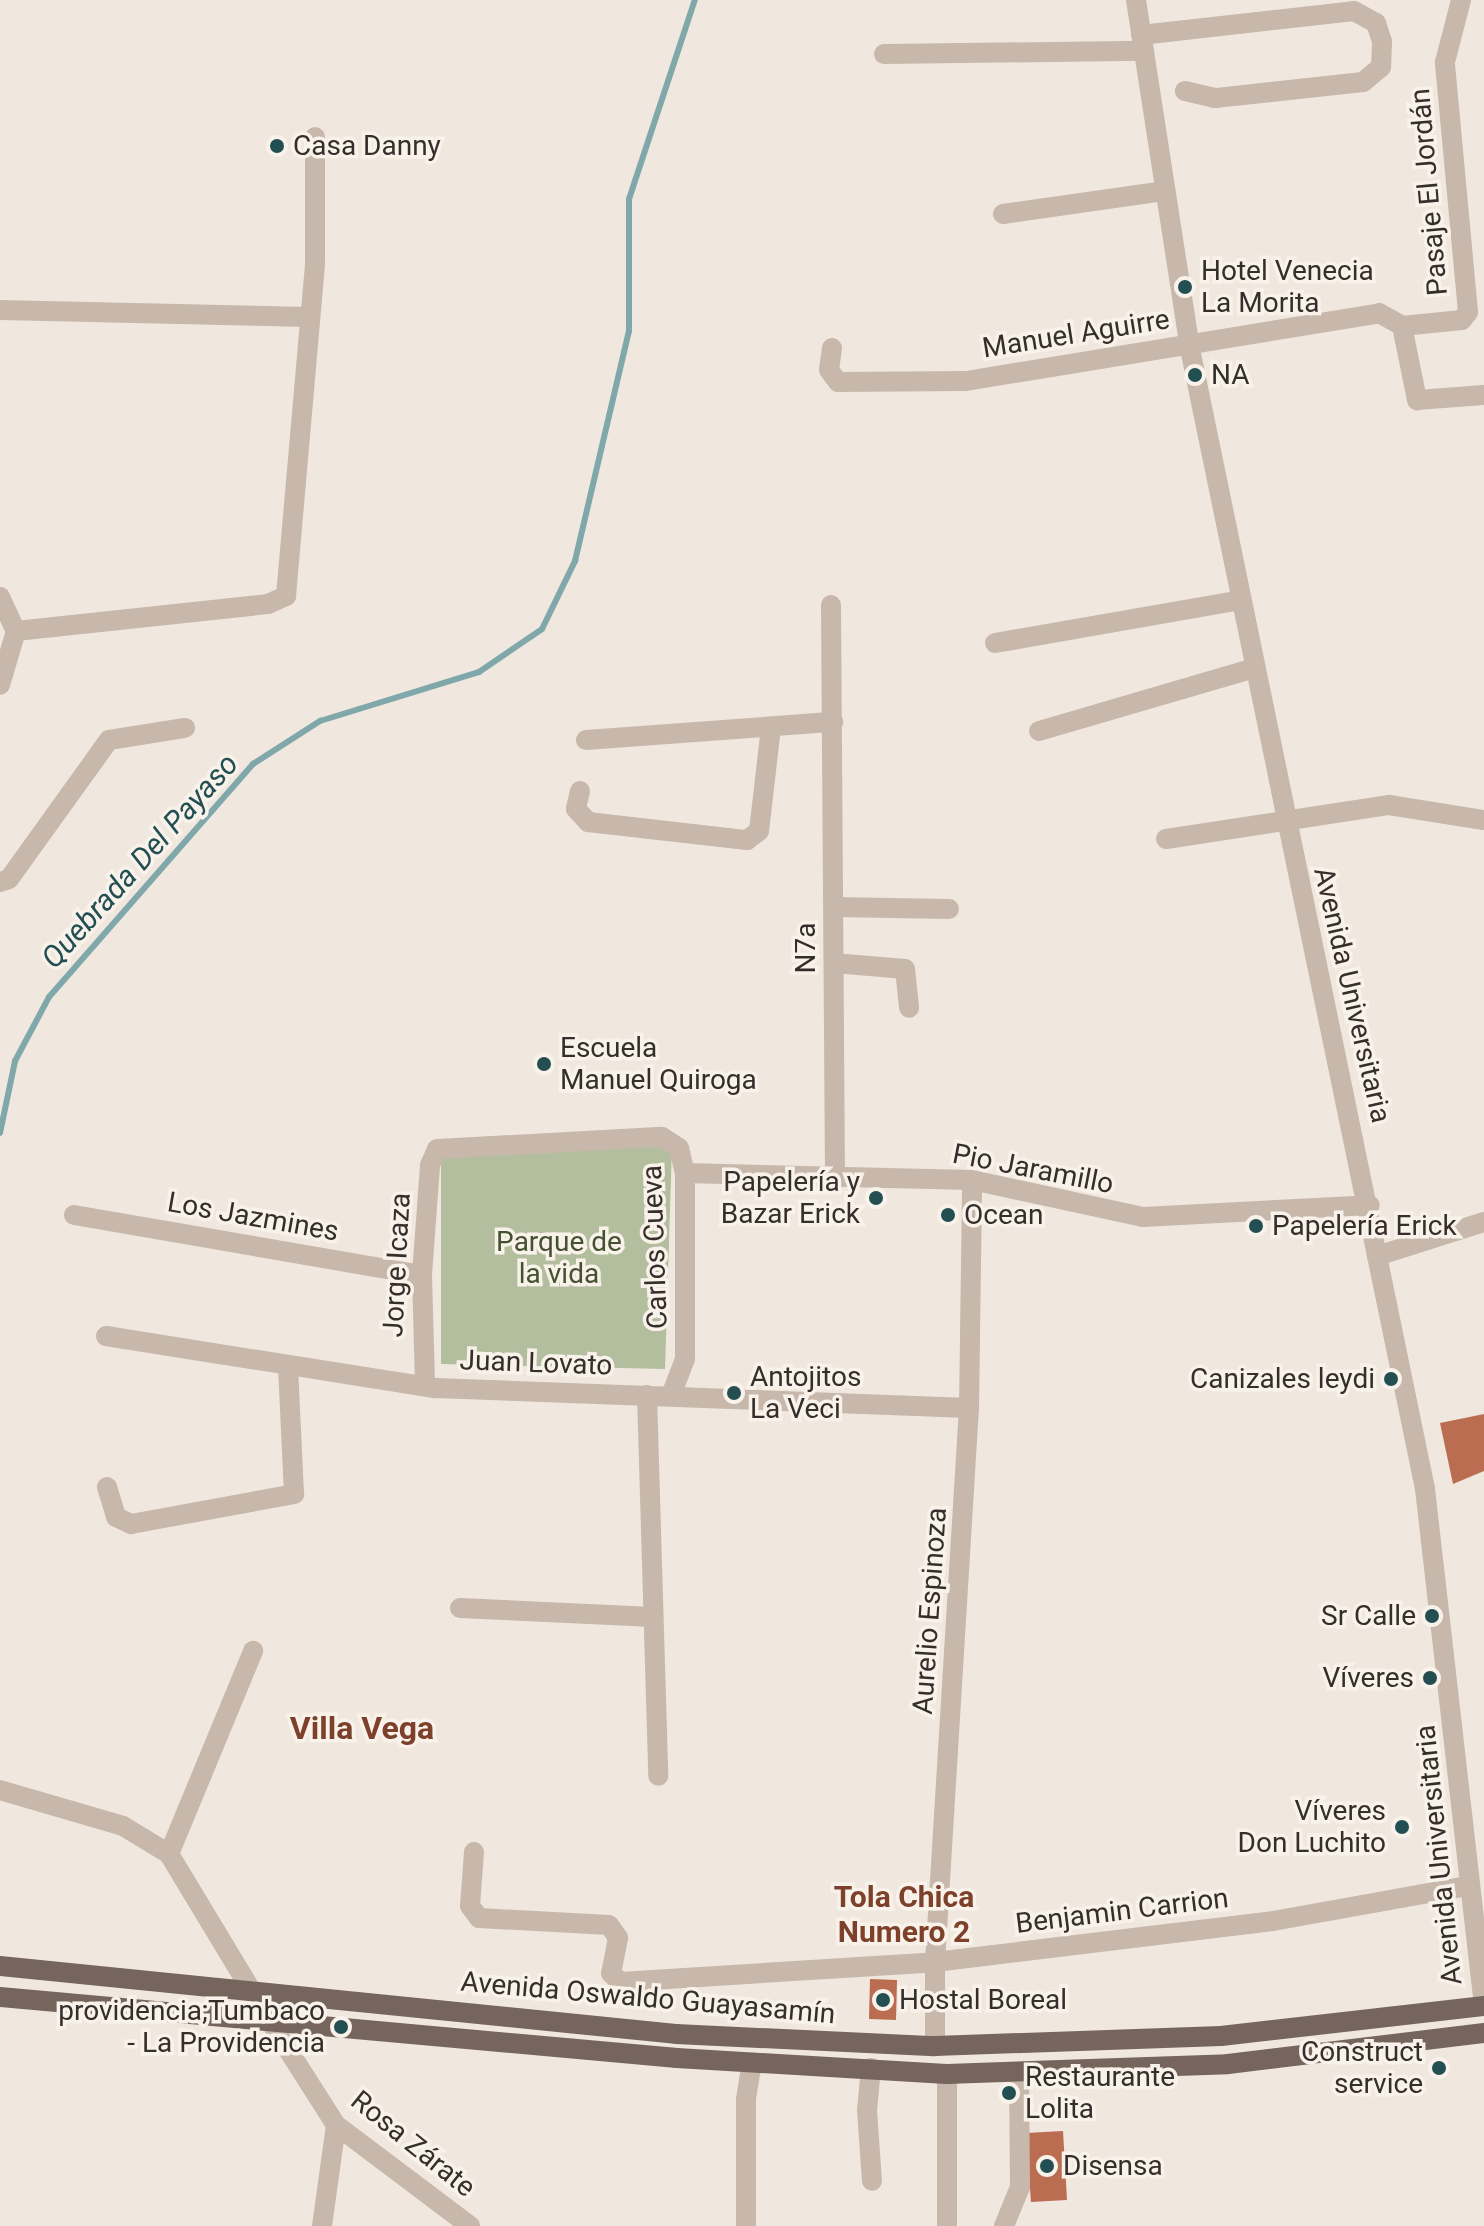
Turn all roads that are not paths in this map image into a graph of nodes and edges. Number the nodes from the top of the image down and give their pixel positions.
1 (1136, 0) edge
2 (1461, 0) edge
3 (1142, 43) junction
4 (884, 54) dead end
5 (1185, 91) dead end
6 (315, 137) dead end
7 (1165, 191) junction
8 (1003, 214) dead end
9 (0, 310) edge
10 (308, 317) junction
11 (1402, 326) junction
12 (1189, 344) junction
13 (832, 348) dead end
14 (1484, 395) edge
15 (0, 597) edge
16 (1241, 600) junction
17 (831, 605) dead end
18 (16, 631) junction
19 (995, 643) dead end
20 (1255, 668) junction
21 (0, 685) edge
22 (833, 722) junction
23 (771, 727) junction
24 (185, 728) dead end
25 (1039, 731) dead end
26 (586, 740) dead end
27 (580, 791) dead end
28 (1484, 820) edge
29 (1284, 821) junction
30 (1166, 839) dead end
31 (0, 882) edge
32 (834, 907) junction
33 (949, 909) dead end
34 (834, 963) junction
35 (909, 1008) dead end
36 (437, 1149) joint
37 (685, 1173) junction
38 (835, 1173) junction
39 (972, 1180) junction
40 (1370, 1205) junction
41 (74, 1215) dead end
42 (1484, 1222) edge
43 (1377, 1256) junction
44 (422, 1275) junction
45 (106, 1336) dead end
46 (288, 1365) junction
47 (425, 1383) junction
48 (647, 1395) junction
49 (671, 1395) junction
50 (969, 1408) junction
51 (107, 1487) dead end
52 (460, 1608) dead end
53 (653, 1617) junction
54 (253, 1651) dead end
55 (658, 1776) dead end
56 (0, 1790) edge
57 (1475, 1824) edge
58 (474, 1852) dead end
59 (169, 1854) junction
60 (1467, 1886) junction
61 (935, 1962) junction
62 (0, 1966) edge
63 (251, 1990) junction
64 (0, 1997) edge
65 (1484, 2006) edge
66 (271, 2023) junction
67 (1484, 2033) edge
68 (935, 2046) junction
69 (752, 2062) junction
70 (871, 2068) junction
71 (1019, 2072) junction
72 (947, 2074) junction
73 (336, 2125) junction
74 (872, 2181) dead end
75 (947, 2224) dead end
76 (322, 2226) edge
77 (470, 2226) edge
78 (746, 2226) edge
79 (1004, 2226) edge

1 - 3 street, Avenida Universitaria
2 - 11 street, Pasaje El Jordán
3 - 4 street
3 - 5 street
3 - 7 street, Avenida Universitaria
6 - 10 street
7 - 8 street
7 - 12 street, Avenida Universitaria
9 - 10 street
10 - 18 street
11 - 12 street, Manuel Aguirre
11 - 14 street
12 - 13 street, Manuel Aguirre
12 - 16 street, Avenida Universitaria
15 - 18 street
16 - 19 street
16 - 20 street, Avenida Universitaria
17 - 22 street, N7a
18 - 21 street
20 - 25 street
20 - 29 street, Avenida Universitaria
22 - 23 street
22 - 32 street, N7a
23 - 26 street
23 - 27 street
24 - 31 street
28 - 29 street
29 - 30 street
29 - 40 street, Avenida Universitaria
32 - 33 street
32 - 34 street, N7a
34 - 35 street
34 - 38 street, N7a
36 - 37 street, Carlos Cueva
36 - 44 street, Jorge Icaza
37 - 38 street, Pio Jaramillo
37 - 49 street, Carlos Cueva
38 - 39 street, Pio Jaramillo
39 - 40 street, Pio Jaramillo
39 - 50 street, Aurelio Espinoza
40 - 43 street, Avenida Universitaria
41 - 44 street, Los Jazmines
42 - 43 street
43 - 57 street, Avenida Universitaria
44 - 47 street, Jorge Icaza
45 - 46 street, Juan Lovato
46 - 47 street, Juan Lovato
46 - 51 street
47 - 48 street, Juan Lovato
48 - 49 street, Juan Lovato
48 - 53 street
49 - 50 street, Juan Lovato
50 - 61 street, Aurelio Espinoza
52 - 53 street
53 - 55 street
54 - 59 street
56 - 59 street
57 - 60 street, Avenida Universitaria
58 - 61 street, Benjamin Carrion
59 - 63 street
60 - 61 street, Benjamin Carrion
60 - 65 street, Avenida Universitaria
61 - 68 street, Aurelio Espinoza
62 - 63 main road, Avenida Oswaldo Guayasamín
63 - 68 main road, Avenida Oswaldo Guayasamín
64 - 66 main road, Avenida Oswaldo Guayasamín
65 - 68 main road, Avenida Oswaldo Guayasamín
66 - 69 main road, Avenida Oswaldo Guayasamín
66 - 73 street, Rosa Zárate
67 - 71 main road, Avenida Oswaldo Guayasamín
69 - 70 main road, Avenida Oswaldo Guayasamín
69 - 78 street
70 - 72 main road, Avenida Oswaldo Guayasamín
70 - 74 street
71 - 72 main road, Avenida Oswaldo Guayasamín
71 - 79 street
72 - 75 street
73 - 76 street
73 - 77 street, Rosa Zárate

